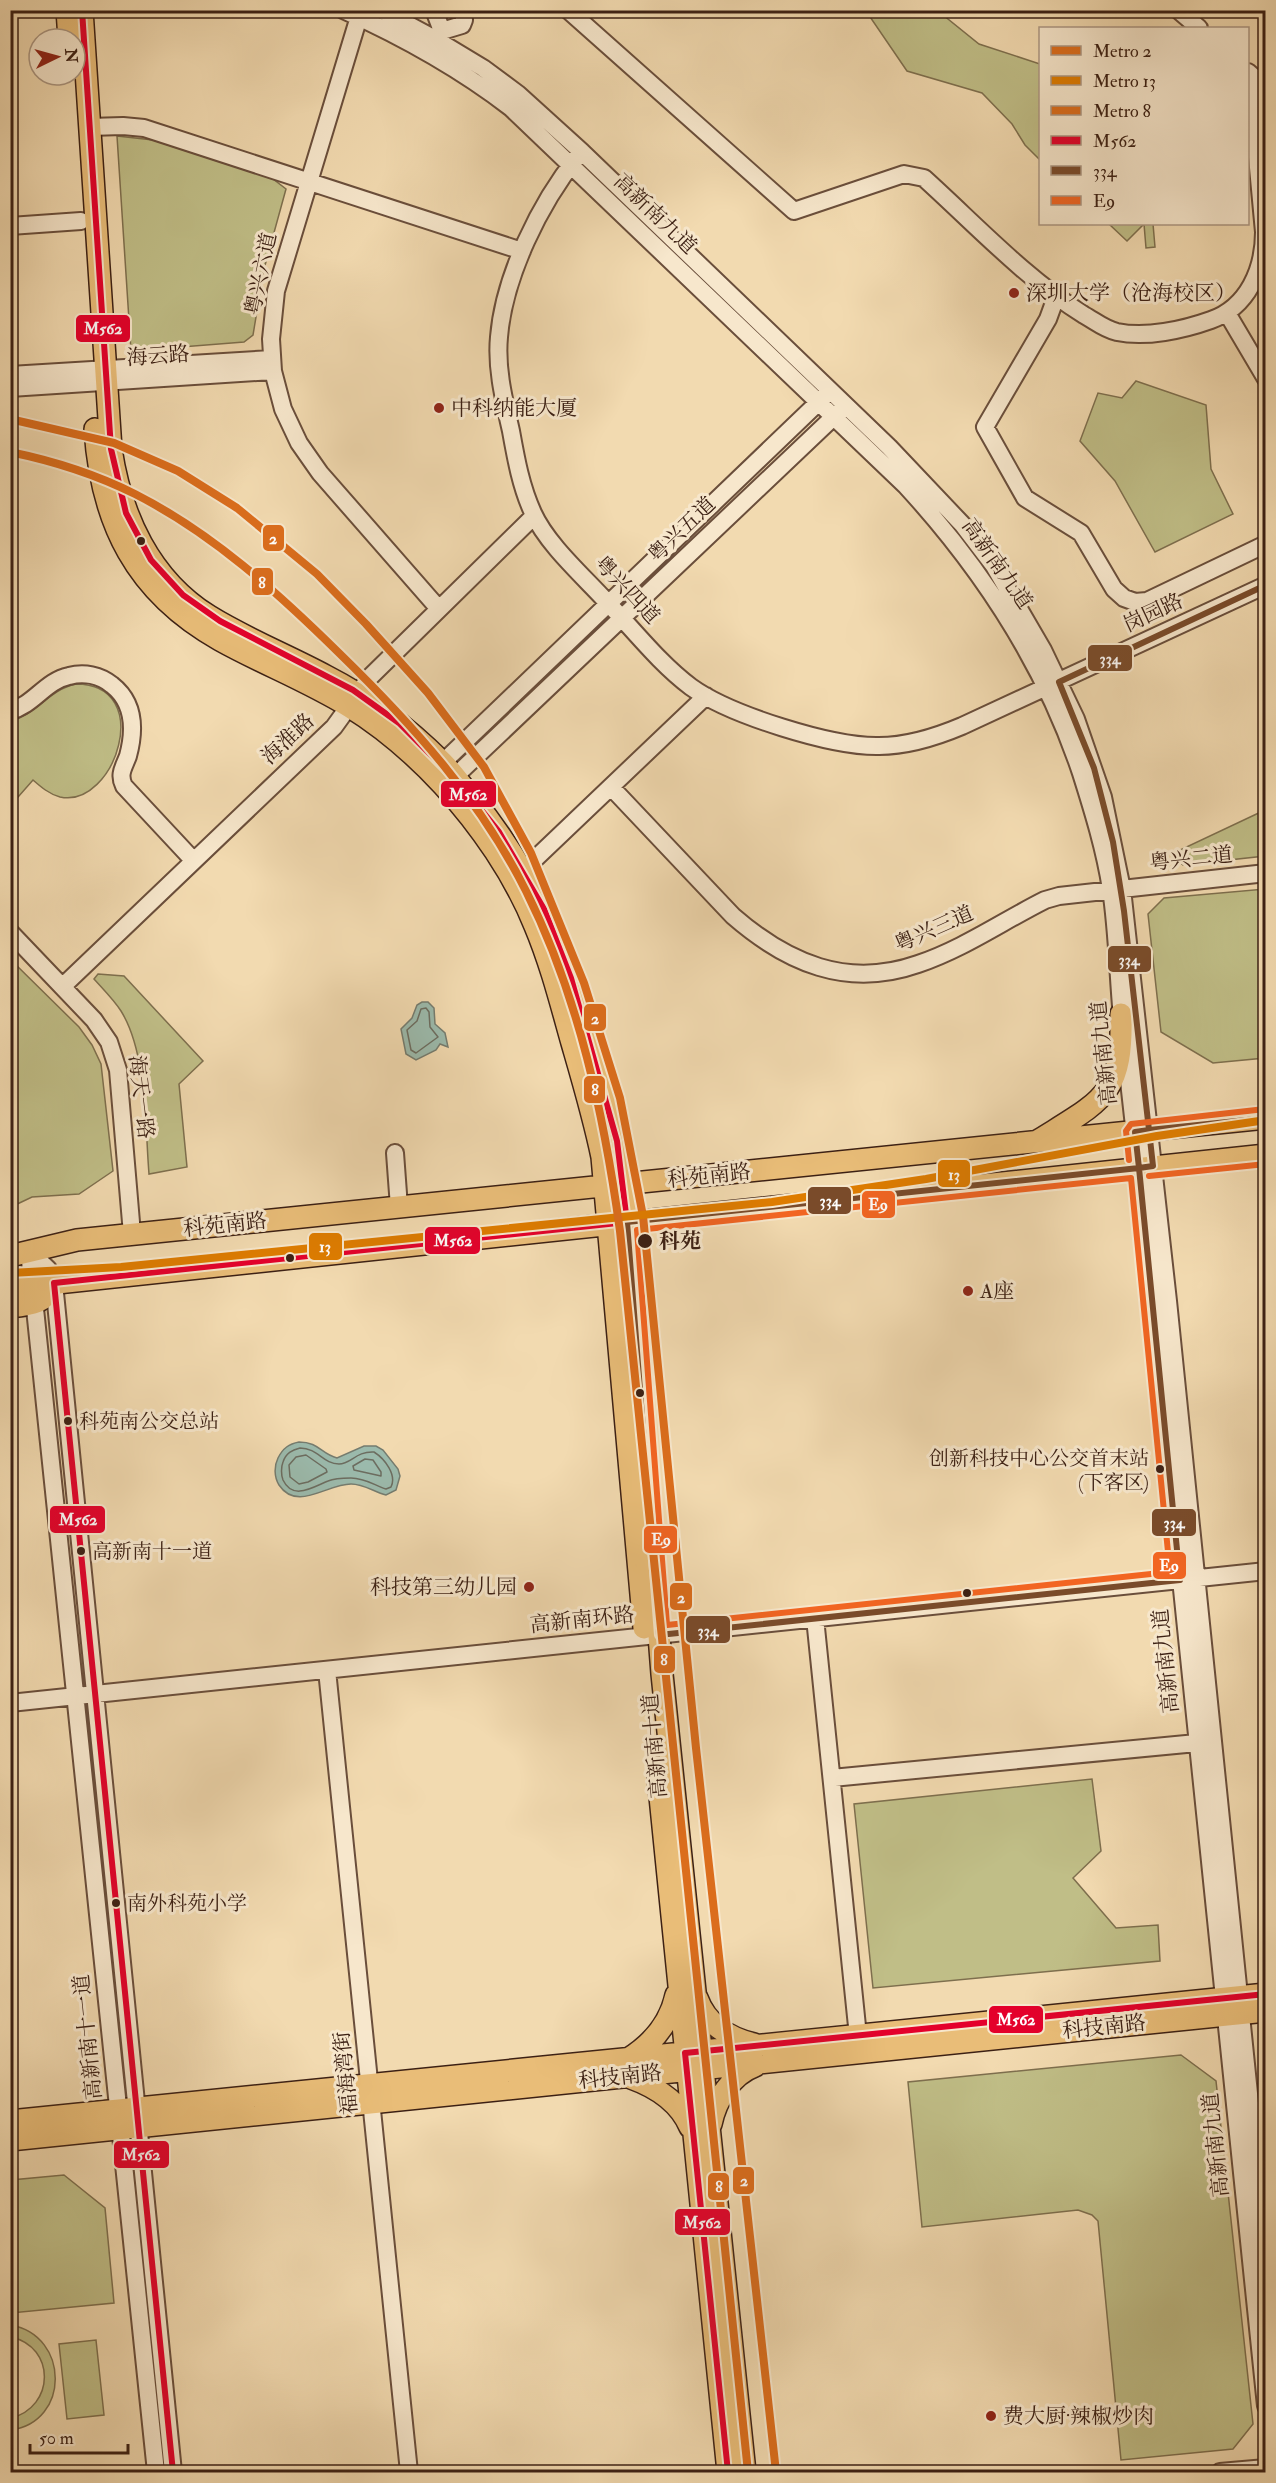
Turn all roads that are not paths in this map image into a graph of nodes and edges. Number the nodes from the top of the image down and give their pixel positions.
1 (67, 10) edge
2 (82, 10) edge
3 (343, 10) edge
4 (381, 10) edge
5 (434, 10) edge
6 (463, 10) edge
7 (568, 10) edge
8 (1178, 10) edge
9 (360, 14) edge
10 (68, 27) edge
11 (1198, 27) edge
12 (435, 41) junction
13 (72, 87) edge
14 (1255, 88) edge
15 (1266, 109) edge
16 (88, 128) junction
17 (577, 158) junction
18 (309, 181) junction
19 (81, 221) junction
20 (10, 226) edge
21 (522, 251) junction
22 (1056, 297) junction
23 (1227, 313) junction
24 (272, 365) junction
25 (10, 375) edge
26 (98, 376) junction
27 (1266, 379) edge
28 (10, 388) edge
29 (825, 396) junction
30 (840, 411) junction
31 (534, 516) junction
32 (1266, 544) edge
33 (1266, 585) edge
34 (609, 604) junction
35 (439, 609) junction
36 (622, 618) junction
37 (1053, 685) junction
38 (706, 696) junction
39 (353, 700) junction
40 (10, 711) edge
41 (443, 775) junction
42 (611, 787) junction
43 (193, 860) junction
44 (1266, 873) edge
45 (518, 876) junction
46 (1116, 889) junction
47 (10, 932) edge
48 (63, 986) junction
49 (1122, 1014) junction
50 (1266, 1118) edge
51 (1142, 1131) junction
52 (1036, 1142) junction
53 (395, 1153) dead end
54 (1266, 1155) edge
55 (1146, 1167) junction
56 (614, 1185) junction
57 (399, 1207) junction
58 (618, 1223) junction
59 (132, 1234) junction
60 (20, 1254) edge
61 (54, 1283) junction
62 (10, 1288) edge
63 (34, 1295) junction
64 (10, 1307) edge
65 (1266, 1570) edge
66 (1188, 1579) junction
67 (815, 1618) junction
68 (652, 1635) junction
69 (327, 1670) junction
70 (95, 1694) junction
71 (75, 1696) junction
72 (10, 1703) edge
73 (1205, 1742) junction
74 (832, 1778) junction
75 (686, 1989) junction
76 (1266, 1994) edge
77 (1232, 2006) junction
78 (1266, 2011) edge
79 (858, 2036) junction
80 (764, 2054) junction
81 (693, 2061) junction
82 (628, 2068) junction
83 (370, 2094) junction
84 (128, 2118) junction
85 (10, 2121) edge
86 (701, 2135) junction
87 (10, 2140) edge
88 (1266, 2260) edge
89 (1266, 2406) edge
90 (1266, 2468) edge
91 (156, 2472) edge
92 (173, 2472) edge
93 (409, 2472) edge
94 (728, 2472) edge
95 (745, 2472) edge
96 (1220, 2472) edge

1 - 10 main road
2 - 16 main road, 高新南十道
3 - 9 street, 高新南九道
4 - 12 street, 高新南九道
5 - 12 street
6 - 12 street
7 - 22 street
8 - 11 street
9 - 12 street, 高新南九道
9 - 18 street, 粤兴六道
12 - 17 street, 高新南九道
13 - 19 main road, 高新南十道
14 - 15 street
14 - 23 street
16 - 18 street
16 - 26 main road, 高新南十道
17 - 21 street, 粤兴四道
17 - 29 street, 高新南九道
18 - 21 street
18 - 24 street, 粤兴六道
19 - 20 street
19 - 26 main road, 高新南十道
21 - 31 street, 粤兴四道
22 - 23 street
22 - 32 street
23 - 27 street
24 - 26 street, 海云路
24 - 35 street, 粤兴六道
25 - 26 street, 海云路
26 - 28 street, 海云路
26 - 39 main road, 高新南十道
29 - 30 street, 高新南九道
29 - 34 street, 粤兴五道
30 - 36 street, 粤兴五道
30 - 37 street, 高新南九道
31 - 34 street, 粤兴四道
31 - 35 street, 海淮路
33 - 37 street, 岗园路
34 - 36 street, 粤兴四道
34 - 41 street, 粤兴五道
35 - 39 street, 海淮路
36 - 38 street, 粤兴四道
36 - 41 street, 粤兴五道
37 - 38 street, 粤兴四道
37 - 46 street, 高新南九道
38 - 42 street
39 - 41 main road, 高新南十道
39 - 43 street, 海淮路
40 - 43 street
41 - 45 main road, 高新南十道
42 - 45 street
42 - 46 street, 粤兴三道
43 - 48 street, 海淮路
44 - 46 street, 粤兴二道
45 - 56 main road, 高新南十道
46 - 49 street, 高新南九道
46 - 51 street, 高新南九道
47 - 48 street, 海天一路
48 - 59 street, 海天一路
49 - 51 street, 高新南九道
49 - 52 main road
50 - 51 main road, 科苑南路
51 - 52 main road, 科苑南路
51 - 55 street, 高新南九道
52 - 56 main road, 科苑南路
53 - 57 street
54 - 55 main road, 科苑南路
55 - 58 main road, 科苑南路
55 - 66 street, 高新南九道
56 - 57 main road, 科苑南路
56 - 58 main road, 高新南十道
57 - 59 main road, 科苑南路
58 - 61 main road, 科苑南路
58 - 68 main road, 高新南十道
59 - 60 main road, 科苑南路
60 - 61 street, 高新南十一道
60 - 63 street, 高新南十一道
61 - 63 main road
61 - 70 street, 高新南十一道
62 - 63 main road
63 - 64 main road
63 - 71 street, 高新南十一道
65 - 66 street, 高新南环路
66 - 67 street, 高新南环路
66 - 73 street, 高新南九道
67 - 68 street, 高新南环路
67 - 74 street
68 - 69 street, 高新南环路
68 - 75 main road, 高新南十道
69 - 70 street, 高新南环路
69 - 83 street, 福海湾街
70 - 71 street, 高新南环路
70 - 84 street, 高新南十一道
71 - 72 street, 高新南环路
71 - 84 street, 高新南十一道
73 - 74 street
73 - 77 street, 高新南九道
74 - 79 street
75 - 80 main road
75 - 81 main road, 高新南十道
75 - 82 main road
76 - 77 main road, 科技南路
77 - 78 main road, 科技南路
77 - 79 main road, 科技南路
77 - 80 main road, 科技南路
77 - 88 street, 高新南九道
77 - 89 street, 高新南九道
79 - 80 main road, 科技南路
80 - 81 main road, 科技南路
80 - 86 main road
81 - 82 main road, 科技南路
81 - 86 main road, 高新南十道
82 - 83 main road, 科技南路
82 - 86 main road
83 - 84 main road, 科技南路
83 - 93 street, 福海湾街
84 - 85 main road, 科技南路
84 - 87 main road, 科技南路
84 - 91 street, 高新南十一道
84 - 92 street, 高新南十一道
86 - 94 main road, 高新南十道
86 - 95 main road, 高新南十道
90 - 96 street

